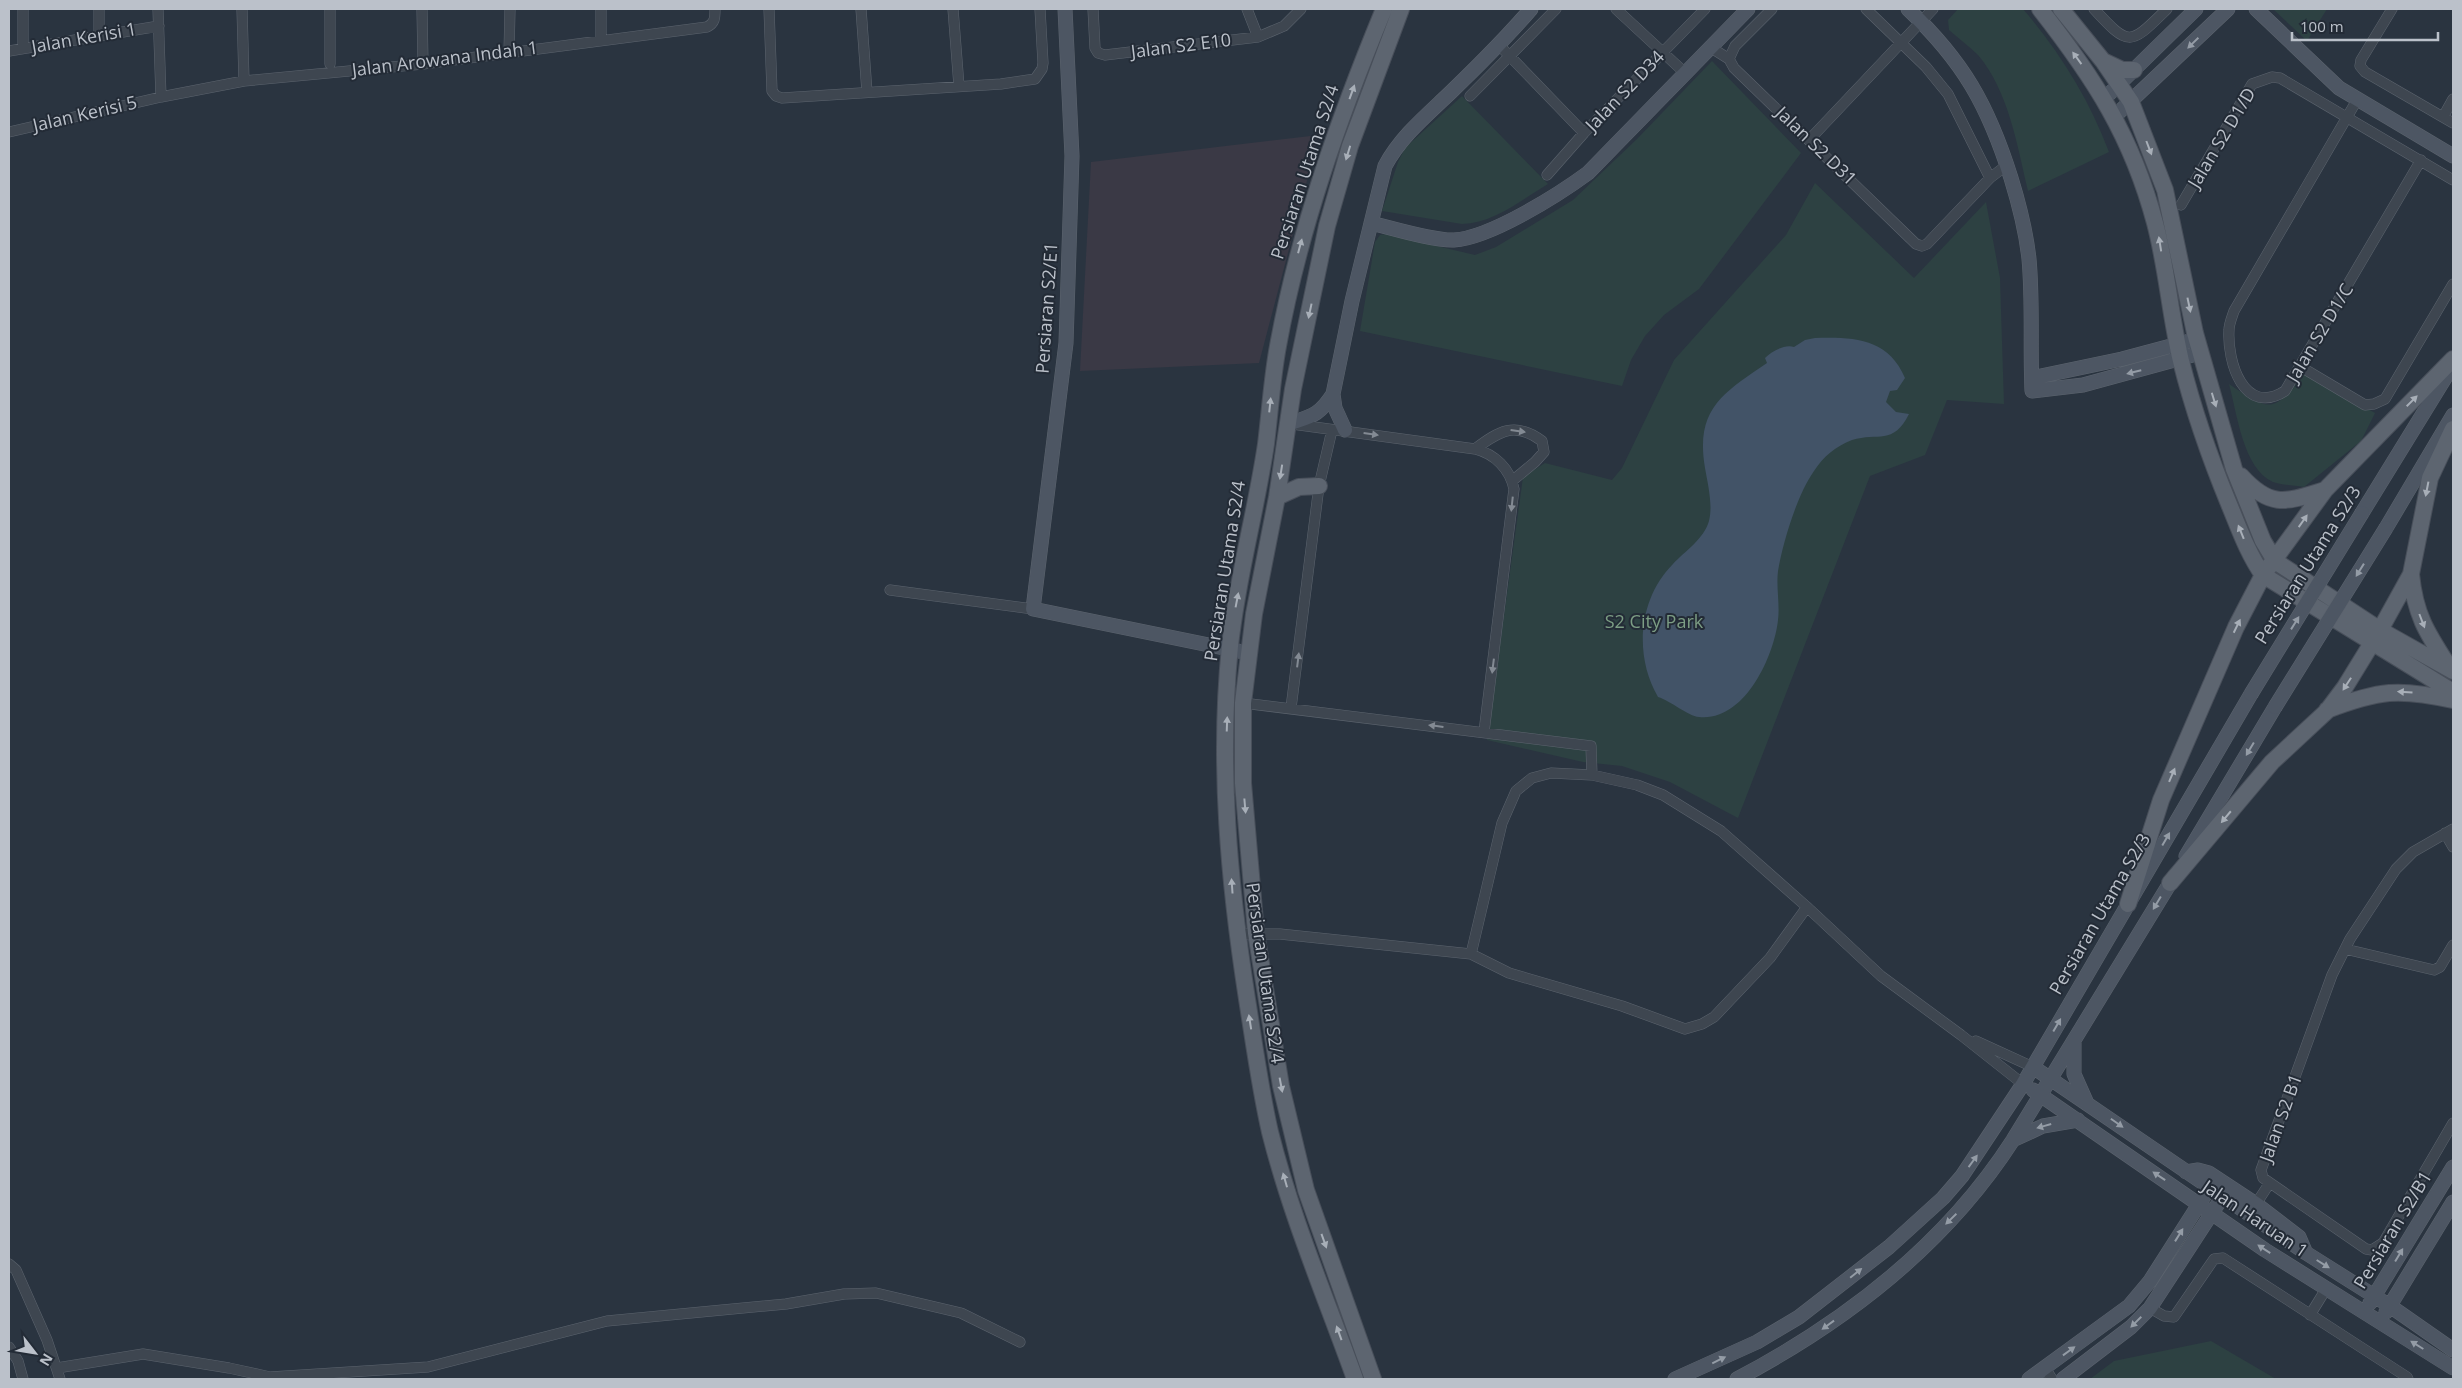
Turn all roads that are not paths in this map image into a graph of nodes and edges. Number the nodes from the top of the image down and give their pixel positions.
1 (23, 9) edge
2 (100, 9) edge
3 (158, 9) edge
4 (242, 9) edge
5 (330, 9) edge
6 (422, 9) edge
7 (510, 9) edge
8 (601, 9) edge
9 (715, 9) edge
10 (769, 9) edge
11 (861, 9) edge
12 (953, 9) edge
13 (1040, 9) edge
14 (1065, 9) edge
15 (1093, 9) edge
16 (1247, 9) edge
17 (1301, 9) edge
18 (1384, 9) edge
19 (1401, 9) edge
20 (1531, 9) edge
21 (1556, 9) edge
22 (1616, 9) edge
23 (1705, 9) edge
24 (1748, 9) edge
25 (1772, 9) edge
26 (1866, 9) edge
27 (1908, 9) edge
28 (1933, 9) edge
29 (2040, 9) edge
30 (2061, 9) edge
31 (2094, 9) edge
32 (2167, 9) edge
33 (2196, 9) edge
34 (2228, 9) edge
35 (2256, 9) edge
36 (2392, 9) edge
37 (1921, 20) junction
38 (159, 26) junction
39 (99, 34) junction
40 (1258, 36) junction
41 (601, 40) junction
42 (1901, 44) junction
43 (1499, 45) junction
44 (1710, 47) junction
45 (23, 48) junction
46 (9, 51) edge
47 (1664, 51) junction
48 (509, 53) junction
49 (1510, 58) junction
50 (1729, 59) junction
51 (2103, 61) junction
52 (330, 64) dead end
53 (423, 64) junction
54 (2134, 70) junction
55 (1684, 72) junction
56 (244, 81) junction
57 (2119, 85) junction
58 (959, 86) junction
59 (867, 92) junction
60 (1470, 96) dead end
61 (161, 97) junction
62 (2105, 98) junction
63 (2453, 99) edge
64 (2357, 100) junction
65 (2131, 102) junction
66 (2115, 116) junction
67 (2347, 117) junction
68 (2443, 117) junction
69 (2453, 123) edge
70 (9, 132) edge
71 (1584, 133) junction
72 (1809, 140) junction
73 (2453, 156) edge
74 (2421, 160) junction
75 (2007, 165) junction
76 (1547, 175) dead end
77 (1990, 178) junction
78 (2453, 180) edge
79 (2181, 205) dead end
80 (1371, 223) junction
81 (2453, 284) edge
82 (2199, 346) junction
83 (2179, 352) junction
84 (2453, 359) edge
85 (2453, 365) edge
86 (2300, 367) junction
87 (1333, 394) junction
88 (2453, 415) edge
89 (1288, 424) junction
90 (2453, 429) edge
91 (1338, 430) junction
92 (1266, 444) junction
93 (1475, 449) junction
94 (2234, 469) junction
95 (1512, 481) junction
96 (1319, 486) junction
97 (2325, 490) junction
98 (1277, 497) junction
99 (2275, 561) junction
100 (2411, 574) junction
101 (2263, 575) junction
102 (890, 590) dead end
103 (1033, 609) junction
104 (2376, 636) junction
105 (1230, 648) junction
106 (1248, 653) junction
107 (2452, 670) edge
108 (2453, 692) edge
109 (2453, 700) edge
110 (1243, 703) junction
111 (1291, 708) junction
112 (2327, 711) junction
113 (1484, 732) junction
114 (1592, 775) junction
115 (1243, 783) junction
116 (1225, 784) junction
117 (2449, 831) edge
118 (2453, 847) edge
119 (2170, 883) junction
120 (2128, 904) junction
121 (1807, 906) junction
122 (1256, 933) junction
123 (1237, 934) junction
124 (2453, 945) edge
125 (2345, 949) junction
126 (1471, 954) junction
127 (1961, 1035) junction
128 (2074, 1040) junction
129 (2033, 1067) junction
130 (2050, 1078) junction
131 (2023, 1084) junction
132 (2040, 1094) junction
133 (2087, 1103) junction
134 (2078, 1120) junction
135 (2453, 1123) edge
136 (2013, 1140) junction
137 (2453, 1167) edge
138 (2186, 1172) junction
139 (2269, 1184) junction
140 (2210, 1187) junction
141 (2223, 1196) junction
142 (2453, 1202) edge
143 (2199, 1204) junction
144 (2256, 1204) junction
145 (2212, 1214) junction
146 (2306, 1253) junction
147 (10, 1264) edge
148 (2326, 1289) junction
149 (2374, 1297) junction
150 (2390, 1306) junction
151 (2150, 1308) junction
152 (2364, 1312) junction
153 (2310, 1315) junction
154 (2380, 1322) junction
155 (1020, 1342) dead end
156 (9, 1347) edge
157 (2453, 1350) edge
158 (57, 1368) junction
159 (2453, 1368) edge
160 (2048, 1374) edge
161 (23, 1379) edge
162 (60, 1379) edge
163 (1355, 1379) edge
164 (1373, 1379) edge
165 (1675, 1379) edge
166 (1737, 1379) edge
167 (2031, 1379) edge
168 (2063, 1379) edge
169 (2408, 1379) edge

1 - 45 street
2 - 39 street
3 - 38 street
4 - 56 street
5 - 52 street
6 - 53 street
7 - 48 street
8 - 41 street
9 - 41 street, Jalan Arowana Indah 1
10 - 59 street
11 - 59 street
12 - 58 street
13 - 58 street
14 - 103 main road, Persiaran S2/E1
15 - 40 street, Jalan S2 E10
16 - 40 street
17 - 40 street, Jalan S2 E10
92 -> 18 main road, Persiaran Utama S2/4
19 -> 89 main road, Persiaran Utama S2/4
20 - 43 main road
21 - 49 street
22 - 47 street
23 - 47 street, Jalan S2 D34
24 - 44 main road
25 - 50 street
26 - 42 street
27 - 37 main road
28 - 37 street
62 -> 29 main road
30 - 51 main road
31 - 32 street
33 - 54 main road
34 -> 65 main road
35 - 64 main road
36 - 68 street
37 - 42 street
37 - 75 main road
38 - 39 street, Jalan Kerisi 1
38 - 61 street
39 - 45 street, Jalan Kerisi 1
41 - 48 street, Jalan Arowana Indah 1
42 - 72 street
42 - 77 street
43 - 49 street
43 - 80 main road
44 - 50 street, Jalan S2 D31
44 - 55 main road
45 - 46 street, Jalan Kerisi 1
47 - 55 street
47 - 71 street, Jalan S2 D34
48 - 53 street, Jalan Arowana Indah 1
49 - 60 street
49 - 71 street
50 - 72 street, Jalan S2 D31
51 - 54 main road
51 - 57 main road
53 - 56 street, Jalan Arowana Indah 1
54 - 57 main road
55 - 80 main road
56 - 61 street, Jalan Arowana Indah 1
57 - 62 main road
57 - 65 main road
58 - 59 street
61 - 70 street, Jalan Kerisi 5
62 - 66 main road
63 - 68 street
64 - 67 street, Jalan S2 D1/C
64 - 73 main road
65 - 66 main road
65 -> 82 main road
83 -> 66 main road
67 - 74 street, Jalan S2 D1/D
67 - 79 street, Jalan S2 D1/D
67 - 86 street, Jalan S2 D1/C
68 - 69 street
71 - 76 street, Jalan S2 D34
72 - 77 street, Jalan S2 D31
74 - 78 street, Jalan S2 D1/D
74 - 86 street, Jalan S2 D1/C
75 - 77 street
75 - 83 main road
80 - 87 main road
81 - 86 street
82 - 83 main road
82 -> 94 main road
101 -> 83 main road
97 -> 84 main road
120 -> 85 main road, Persiaran Utama S2/3, bridge
87 - 89 main road
87 - 91 main road
88 -> 119 main road, bridge
89 - 91 street
89 - 92 main road
89 -> 98 main road, Persiaran Utama S2/4
90 -> 100 main road
91 -> 93 street
91 - 96 street
105 -> 92 main road, Persiaran Utama S2/4
93 - 95 street
93 -> 95 street
94 - 97 main road
94 - 99 main road
95 -> 113 street
96 - 98 main road
111 -> 96 street
99 -> 97 main road
98 - 106 main road, Persiaran Utama S2/4
99 - 101 main road
99 - 104 main road
100 - 104 main road
100 -> 107 main road
101 - 104 main road
120 -> 101 main road
102 - 103 street
103 - 105 main road
104 - 107 main road
104 - 108 main road
104 -> 112 main road
105 - 106 main road
116 -> 105 main road, Persiaran Utama S2/4
106 - 110 main road, Persiaran Utama S2/4
109 -> 112 main road
110 - 111 street
110 - 115 main road, Persiaran Utama S2/4
113 -> 111 street
112 -> 119 main road
113 - 114 street
114 - 121 street
114 - 126 street
115 - 116 main road
115 -> 122 main road, Persiaran Utama S2/4
123 -> 116 main road, Persiaran Utama S2/4
117 - 118 street
117 - 125 street, Jalan S2 B1
119 -> 128 main road
129 -> 120 main road, Persiaran Utama S2/3
121 - 126 street
121 - 127 street
122 - 123 street
122 - 126 street
122 -> 164 main road, Persiaran Utama S2/4
163 -> 123 main road, Persiaran Utama S2/4
124 - 125 street
125 - 139 street, Jalan S2 B1
127 - 129 street
127 - 131 street
128 - 130 main road
128 - 133 main road
129 - 130 main road
129 - 131 main road, Persiaran Utama S2/3
130 - 132 main road
130 - 133 main road
131 - 132 main road, Jalan Haruan 1
165 -> 131 main road, Persiaran Utama S2/3
132 - 134 main road, Jalan Haruan 1
132 - 136 main road
133 -> 138 main road
134 -> 136 main road
143 -> 134 main road, Jalan Haruan 1
135 - 139 street, Jalan S2 B1
136 -> 166 main road
149 -> 137 main road, Persiaran S2/B1
138 - 140 main road
138 - 144 main road
139 - 144 street
140 - 141 main road
140 - 143 main road
141 - 145 main road
141 - 146 main road
142 - 150 main road, Persiaran S2/B1
143 - 145 main road, Jalan Haruan 1
160 -> 143 main road
144 - 146 main road
148 -> 145 main road, Jalan Haruan 1
145 - 151 main road
146 -> 149 main road
147 - 158 street
148 - 152 main road, Jalan Haruan 1
148 - 153 street
149 - 150 main road
149 - 152 main road, Persiaran S2/B1
150 - 154 main road, Persiaran S2/B1
150 - 157 main road
151 - 153 street
151 -> 168 main road
152 - 154 main road, Jalan Haruan 1
153 - 169 street
159 -> 154 main road, Jalan Haruan 1
155 - 158 street
156 - 161 street
158 - 162 street
160 - 167 main road

